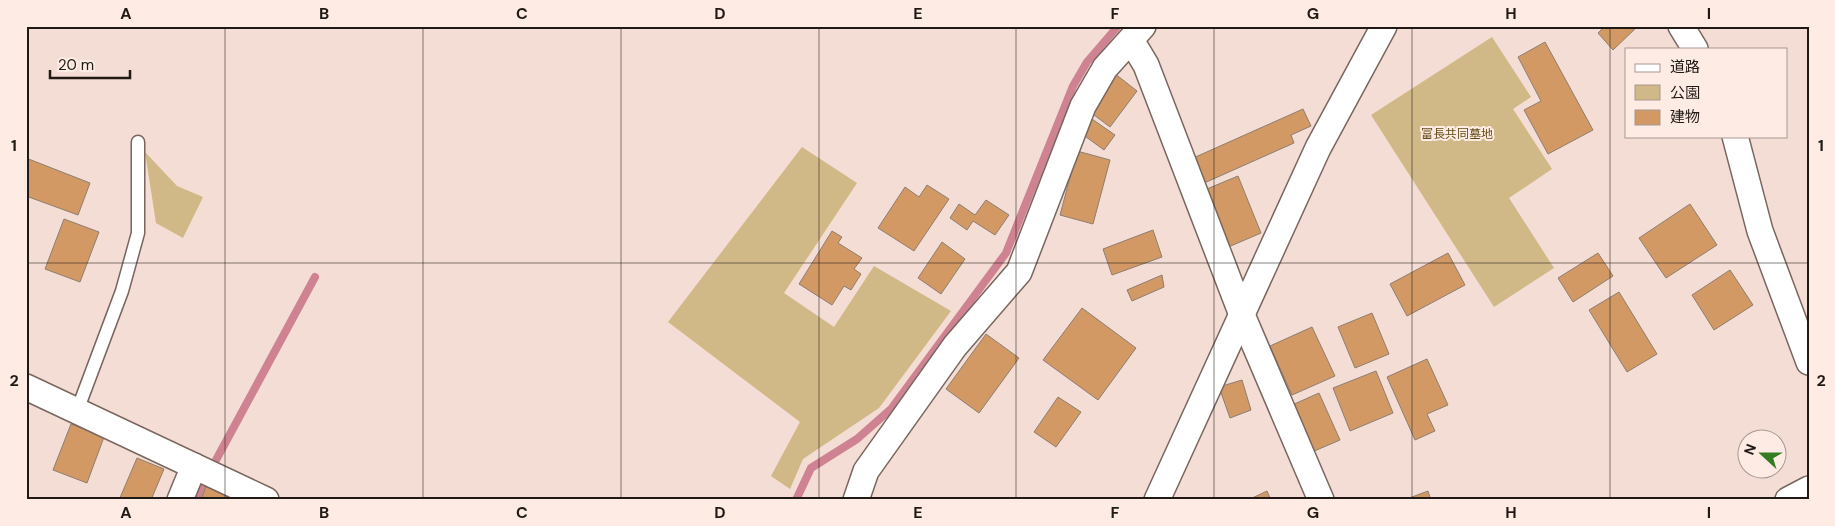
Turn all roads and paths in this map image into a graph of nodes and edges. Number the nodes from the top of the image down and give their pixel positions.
1 (1384, 26) edge
2 (1681, 26) edge
3 (1137, 33) edge
4 (1694, 48) edge
5 (1736, 138) edge
6 (138, 142) dead end
7 (1242, 315) junction
8 (1809, 362) edge
9 (26, 387) edge
10 (77, 411) junction
11 (196, 467) junction
12 (1809, 489) edge
13 (180, 500) edge
14 (266, 500) edge
15 (856, 500) edge
16 (1157, 500) edge
17 (1321, 500) edge
18 (1788, 500) edge

1 - 7 street
2 - 4 street
3 - 7 street
3 - 15 street
5 - 8 street
6 - 10 lane
7 - 16 street
7 - 17 street
9 - 10 street
10 - 11 street
11 - 13 street
11 - 14 street
12 - 18 street

